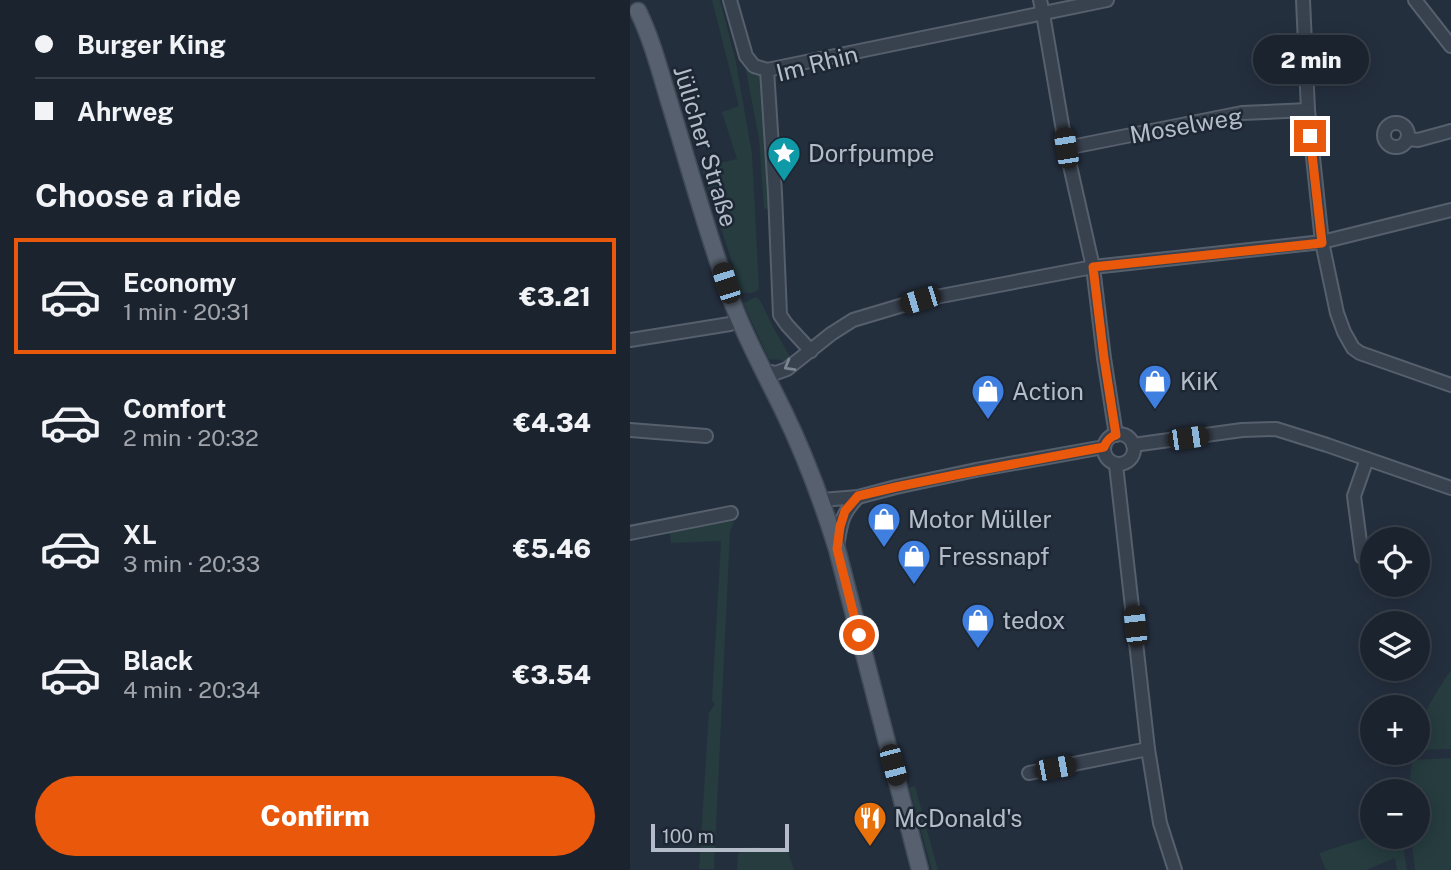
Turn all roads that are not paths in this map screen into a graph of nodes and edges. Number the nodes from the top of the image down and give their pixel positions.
1 (730, 0) edge
2 (1040, 0) edge
3 (1107, 0) edge
4 (1303, 0) edge
5 (1415, 0) edge
6 (640, 8) edge
7 (1043, 14) junction
8 (1451, 46) edge
9 (767, 70) junction
10 (1308, 110) junction
11 (1451, 131) edge
12 (1407, 139) dead end
13 (1066, 148) junction
14 (1451, 210) edge
15 (1322, 243) junction
16 (1093, 267) junction
17 (739, 318) junction
18 (630, 340) edge
19 (811, 351) junction
20 (763, 371) junction
21 (1451, 385) edge
22 (630, 430) edge
23 (1116, 435) junction
24 (706, 436) dead end
25 (1133, 445) junction
26 (1104, 447) junction
27 (1367, 459) junction
28 (1116, 465) junction
29 (1451, 488) edge
30 (858, 496) junction
31 (822, 500) junction
32 (731, 513) dead end
33 (630, 533) edge
34 (1360, 542) edge
35 (837, 549) junction
36 (1148, 749) junction
37 (1029, 773) dead end
38 (920, 870) edge
39 (1175, 870) edge

1 - 9 street
2 - 7 street
3 - 7 street, Im Rhin
4 - 10 street
5 - 8 street
6 - 17 main road, Jülicher Straße
7 - 9 street, Im Rhin
7 - 13 street
9 - 19 street, Im Rhin
10 - 13 street, Moselweg
10 - 15 street
11 - 12 street
13 - 16 street
14 - 15 street
15 - 16 street
15 - 21 street
16 - 19 street
16 - 23 street
17 - 18 street
17 - 20 main road, Jülicher Straße
19 -> 20 street
20 - 31 main road, Jülicher Straße
22 - 24 street
23 - 25 street
23 - 26 street
25 - 27 street
25 - 28 street
26 - 28 street
26 - 30 street
27 - 29 street
27 - 34 street
28 - 36 street
30 - 31 street
30 - 35 street
31 - 35 main road, Jülicher Straße
32 - 33 street
35 - 38 main road, Jülicher Straße
36 - 37 street
36 - 39 street

